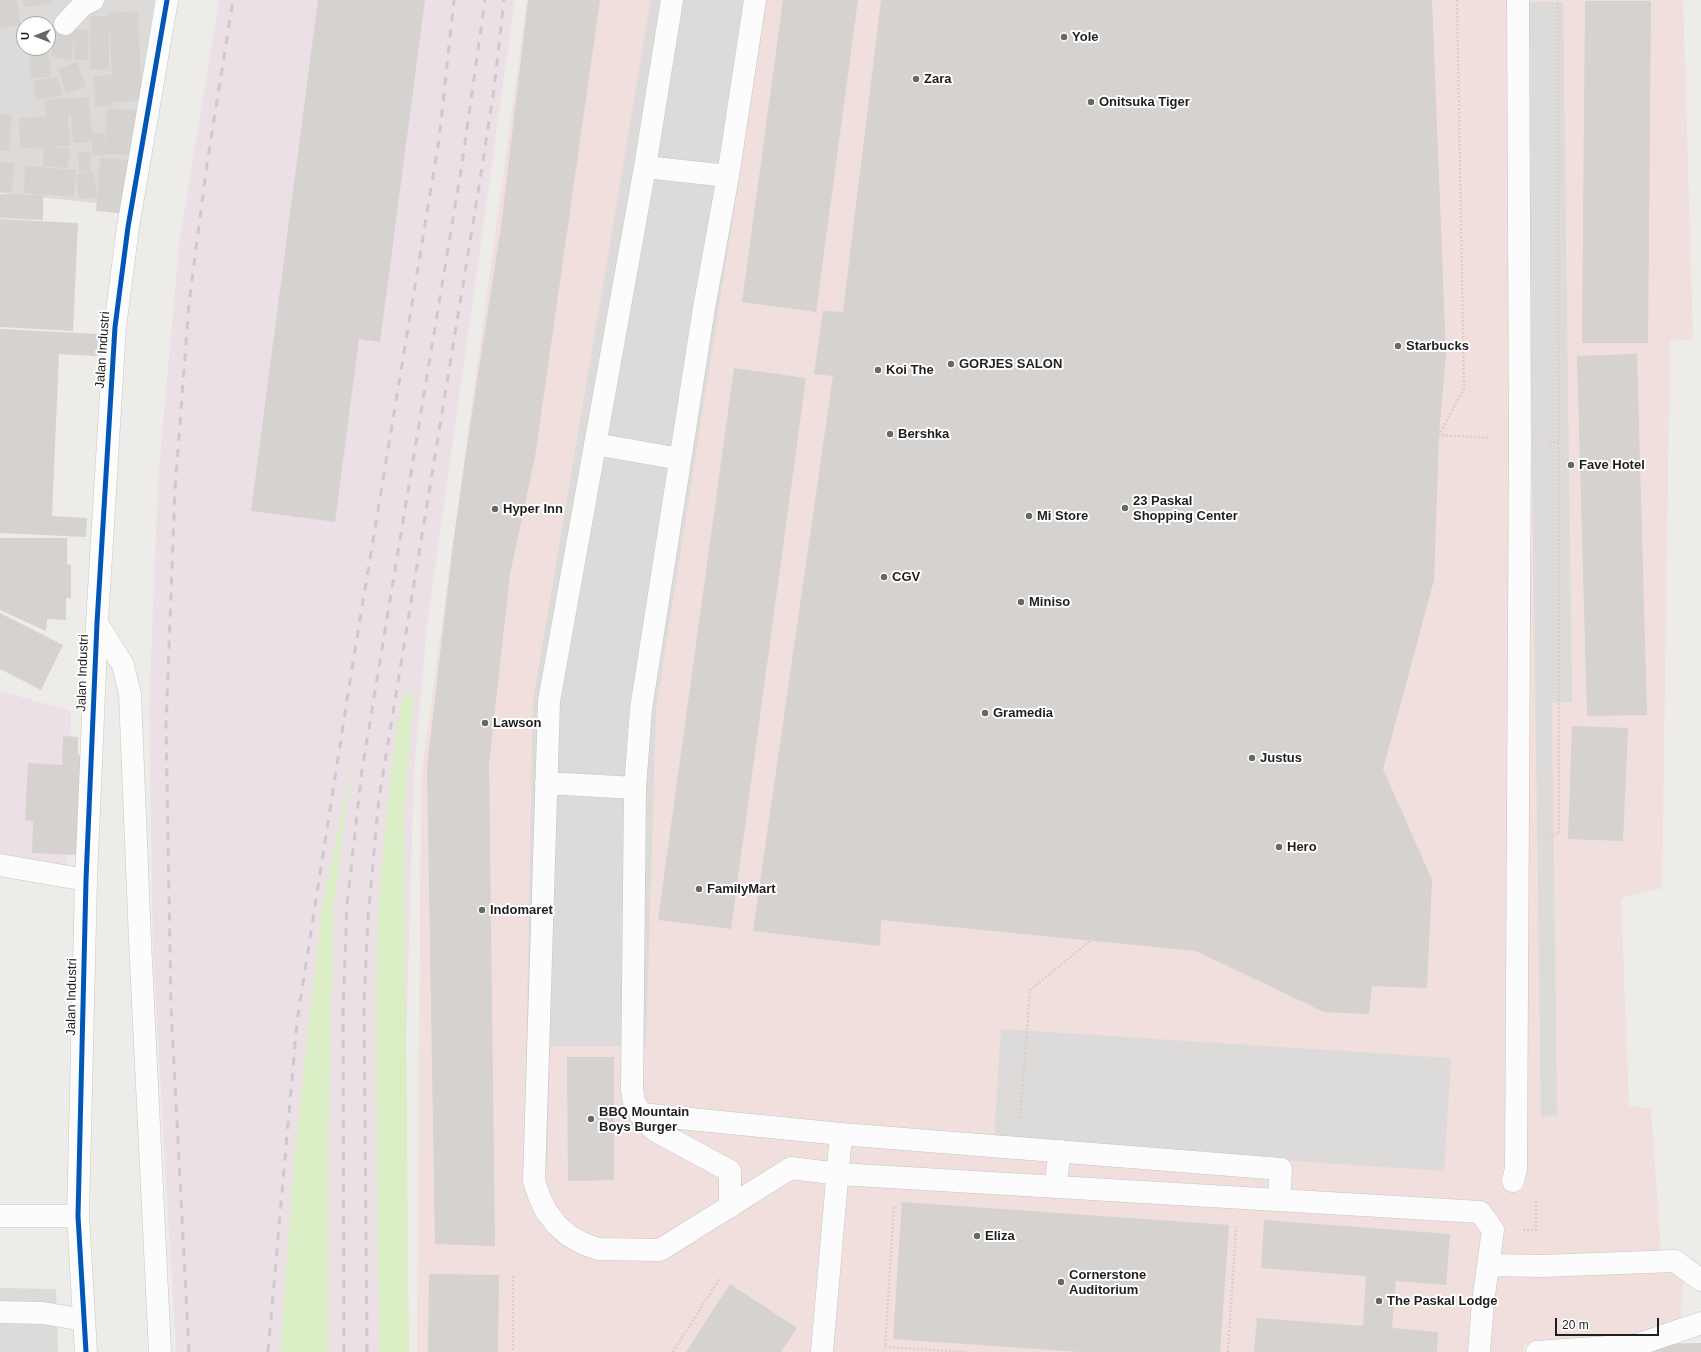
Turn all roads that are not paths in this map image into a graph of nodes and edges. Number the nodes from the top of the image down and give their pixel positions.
1 (93, 0) edge
2 (167, 0) edge
3 (672, 0) edge
4 (755, 0) edge
5 (1518, 0) edge
6 (65, 24) dead end
7 (645, 167) junction
8 (728, 176) junction
9 (595, 444) junction
10 (680, 459) junction
11 (96, 623) junction
12 (546, 783) junction
13 (635, 788) junction
14 (0, 865) edge
15 (86, 880) junction
16 (640, 1114) junction
17 (841, 1134) junction
18 (1060, 1151) junction
19 (839, 1174) junction
20 (1513, 1181) dead end
21 (1055, 1187) junction
22 (1279, 1200) junction
23 (730, 1207) junction
24 (0, 1216) edge
25 (78, 1216) junction
26 (1489, 1265) junction
27 (1701, 1280) edge
28 (0, 1312) edge
29 (84, 1320) junction
30 (1701, 1323) edge
31 (86, 1352) edge
32 (160, 1352) edge
33 (822, 1352) edge
34 (1479, 1352) edge
35 (1537, 1352) edge

1 - 6 street
2 - 11 street, Jalan Industri
3 - 7 street
4 - 8 street
5 - 20 street
7 - 8 street
7 - 9 street
8 - 10 street
9 - 10 street
9 - 12 street
10 - 13 street
11 - 15 street, Jalan Industri
11 - 32 street
12 - 13 street
12 - 23 street
13 - 16 street
14 - 15 street
15 - 25 street, Jalan Industri
16 - 17 street
16 - 23 street
17 - 18 street
17 - 19 street
18 - 21 street
18 - 22 street
19 - 21 street
19 - 23 street
19 - 33 street
21 - 22 street
22 - 26 street
24 - 25 street
25 - 29 street, Jalan Industri
26 - 27 street
26 - 34 street
28 - 29 street
29 - 31 street, Jalan Industri
30 - 35 street

